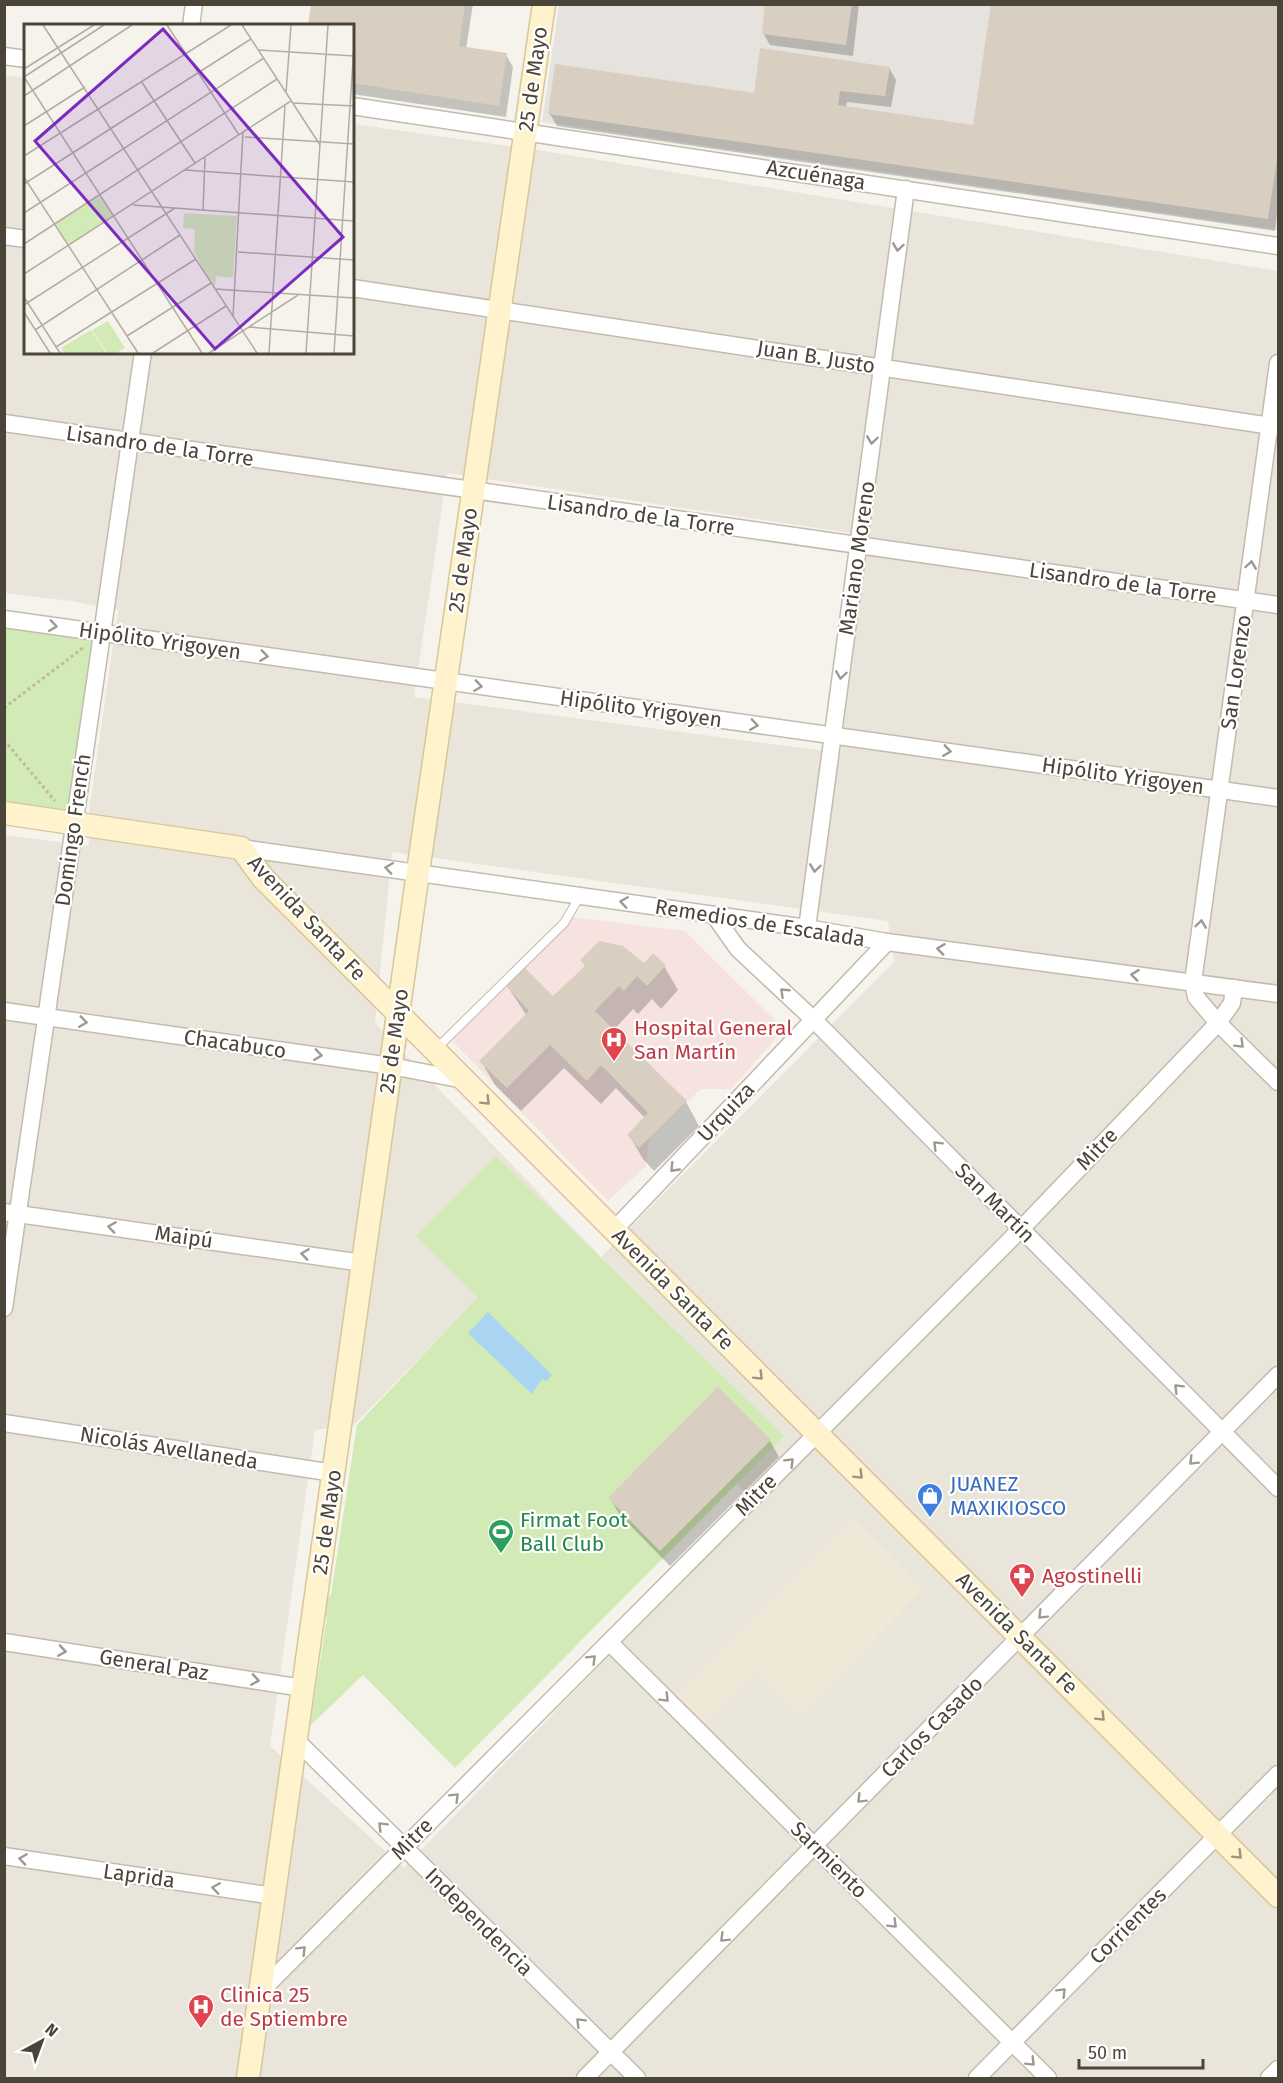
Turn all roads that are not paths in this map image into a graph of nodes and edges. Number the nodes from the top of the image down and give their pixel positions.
1 (194, 4) edge
2 (544, 4) edge
3 (191, 24) edge
4 (4, 56) edge
5 (24, 59) edge
6 (354, 106) edge
7 (526, 131) junction
8 (906, 189) junction
9 (4, 236) edge
10 (24, 239) edge
11 (1278, 246) edge
12 (354, 288) edge
13 (500, 310) junction
14 (143, 354) edge
15 (1278, 363) edge
16 (882, 367) junction
17 (4, 423) edge
18 (1274, 426) edge
19 (130, 441) junction
20 (473, 491) junction
21 (858, 546) junction
22 (1246, 601) junction
23 (1278, 605) edge
24 (4, 619) edge
25 (102, 633) junction
26 (446, 682) junction
27 (833, 736) junction
28 (1219, 789) junction
29 (1278, 798) edge
30 (4, 813) edge
31 (74, 823) junction
32 (241, 848) junction
33 (418, 872) junction
34 (580, 896) junction
35 (714, 915) junction
36 (807, 928) junction
37 (887, 942) junction
38 (1193, 982) junction
39 (1234, 988) junction
40 (1278, 994) edge
41 (4, 1011) edge
42 (398, 1013) junction
43 (46, 1017) junction
44 (813, 1019) junction
45 (1218, 1023) junction
46 (435, 1050) junction
47 (391, 1066) junction
48 (464, 1080) junction
49 (1278, 1082) edge
50 (11, 1213) edge
51 (1021, 1229) junction
52 (614, 1230) junction
53 (363, 1263) junction
54 (4, 1308) edge
55 (1278, 1375) edge
56 (4, 1424) edge
57 (1222, 1432) junction
58 (818, 1434) junction
59 (333, 1473) junction
60 (1278, 1488) edge
61 (1020, 1637) junction
62 (4, 1642) edge
63 (609, 1642) junction
64 (303, 1688) junction
65 (296, 1740) junction
66 (1278, 1774) edge
67 (1218, 1835) junction
68 (814, 1846) junction
69 (404, 1847) junction
70 (4, 1856) edge
71 (274, 1896) junction
72 (1278, 1896) edge
73 (261, 1991) junction
74 (1012, 2043) junction
75 (610, 2053) junction
76 (1278, 2069) edge
77 (248, 2079) edge
78 (585, 2079) edge
79 (637, 2079) edge
80 (977, 2079) edge
81 (1048, 2079) edge
82 (1269, 2079) edge

1 - 3 street
2 - 7 street, 25 de Mayo
4 - 5 street
6 - 7 street, Azcuénaga
7 - 8 street, Azcuénaga
7 - 13 street, 25 de Mayo
8 - 11 street, Azcuénaga
8 -> 16 street, Mariano Moreno
9 - 10 street
12 - 13 street, Juan B. Justo
13 - 16 street, Juan B. Justo
13 - 20 street, 25 de Mayo
14 - 19 street, Domingo French
15 - 18 street, San Lorenzo
16 - 18 street, Juan B. Justo
16 -> 21 street, Mariano Moreno
17 - 19 street, Lisandro de la Torre
22 -> 18 street, San Lorenzo
19 - 20 street, Lisandro de la Torre
19 - 25 street, Domingo French
20 - 21 street, Lisandro de la Torre
20 - 26 street, 25 de Mayo
21 - 22 street, Lisandro de la Torre
21 -> 27 street, Mariano Moreno
22 - 23 street, Lisandro de la Torre
22 - 28 street, San Lorenzo
24 -> 25 street, Hipólito Yrigoyen
25 -> 26 street, Hipólito Yrigoyen
25 - 31 street, Domingo French
26 -> 27 street, Hipólito Yrigoyen
26 - 33 street, 25 de Mayo
27 -> 28 street, Hipólito Yrigoyen
27 -> 36 street, Mariano Moreno
28 - 29 street, Hipólito Yrigoyen
38 -> 28 street, San Lorenzo
30 - 31 street, Avenida Santa Fe
31 - 32 street, Avenida Santa Fe
31 - 43 street, Domingo French
33 -> 32 street, Remedios de Escalada
32 - 42 street, Avenida Santa Fe
33 - 34 street, Remedios de Escalada
33 - 42 street, 25 de Mayo
35 -> 34 street, Remedios de Escalada
34 - 46 lane
35 - 36 street, Remedios de Escalada
44 -> 35 street, San Martín
36 - 37 street, Remedios de Escalada
38 -> 37 street, Remedios de Escalada
37 - 44 street, Urquiza
38 - 39 street, Remedios de Escalada
38 - 45 street
39 - 40 street, Remedios de Escalada
39 - 45 street, Mitre
41 - 43 street, Chacabuco
42 - 46 street, Avenida Santa Fe
42 - 47 street, 25 de Mayo
43 -> 47 street, Chacabuco
43 - 50 street, Domingo French
51 -> 44 street, San Martín
44 -> 52 street, Urquiza
45 -> 49 street
45 - 51 street, Mitre
46 - 48 street, Avenida Santa Fe
47 - 48 street, Chacabuco
47 - 53 street, 25 de Mayo
48 -> 52 street, Avenida Santa Fe
53 -> 50 street, Maipú
50 - 54 street, Domingo French
57 -> 51 street, San Martín
51 - 58 street, Mitre
52 -> 58 street, Avenida Santa Fe
53 - 59 street, 25 de Mayo
55 - 57 street, Carlos Casado
56 - 59 street, Nicolás Avellaneda
57 - 60 street, San Martín
57 -> 61 street, Carlos Casado
58 -> 61 street, Avenida Santa Fe
63 -> 58 street, Mitre
59 - 64 street, 25 de Mayo
61 -> 67 street, Avenida Santa Fe
61 -> 68 street, Carlos Casado
62 -> 64 street, General Paz
63 -> 68 street, Sarmiento
69 -> 63 street, Mitre
64 - 65 street, 25 de Mayo
69 -> 65 street, Independencia
65 - 71 street, 25 de Mayo
66 - 67 street, Corrientes
67 -> 72 street, Avenida Santa Fe
74 -> 67 street, Corrientes
68 -> 74 street, Sarmiento
68 -> 75 street, Carlos Casado
73 -> 69 street, Mitre
75 -> 69 street, Independencia
71 -> 70 street, Laprida
71 - 73 street, 25 de Mayo
73 - 77 street, 25 de Mayo
74 - 80 street, Corrientes
74 -> 81 street, Sarmiento
75 - 78 street, Carlos Casado
75 - 79 street, Independencia
76 - 82 street

